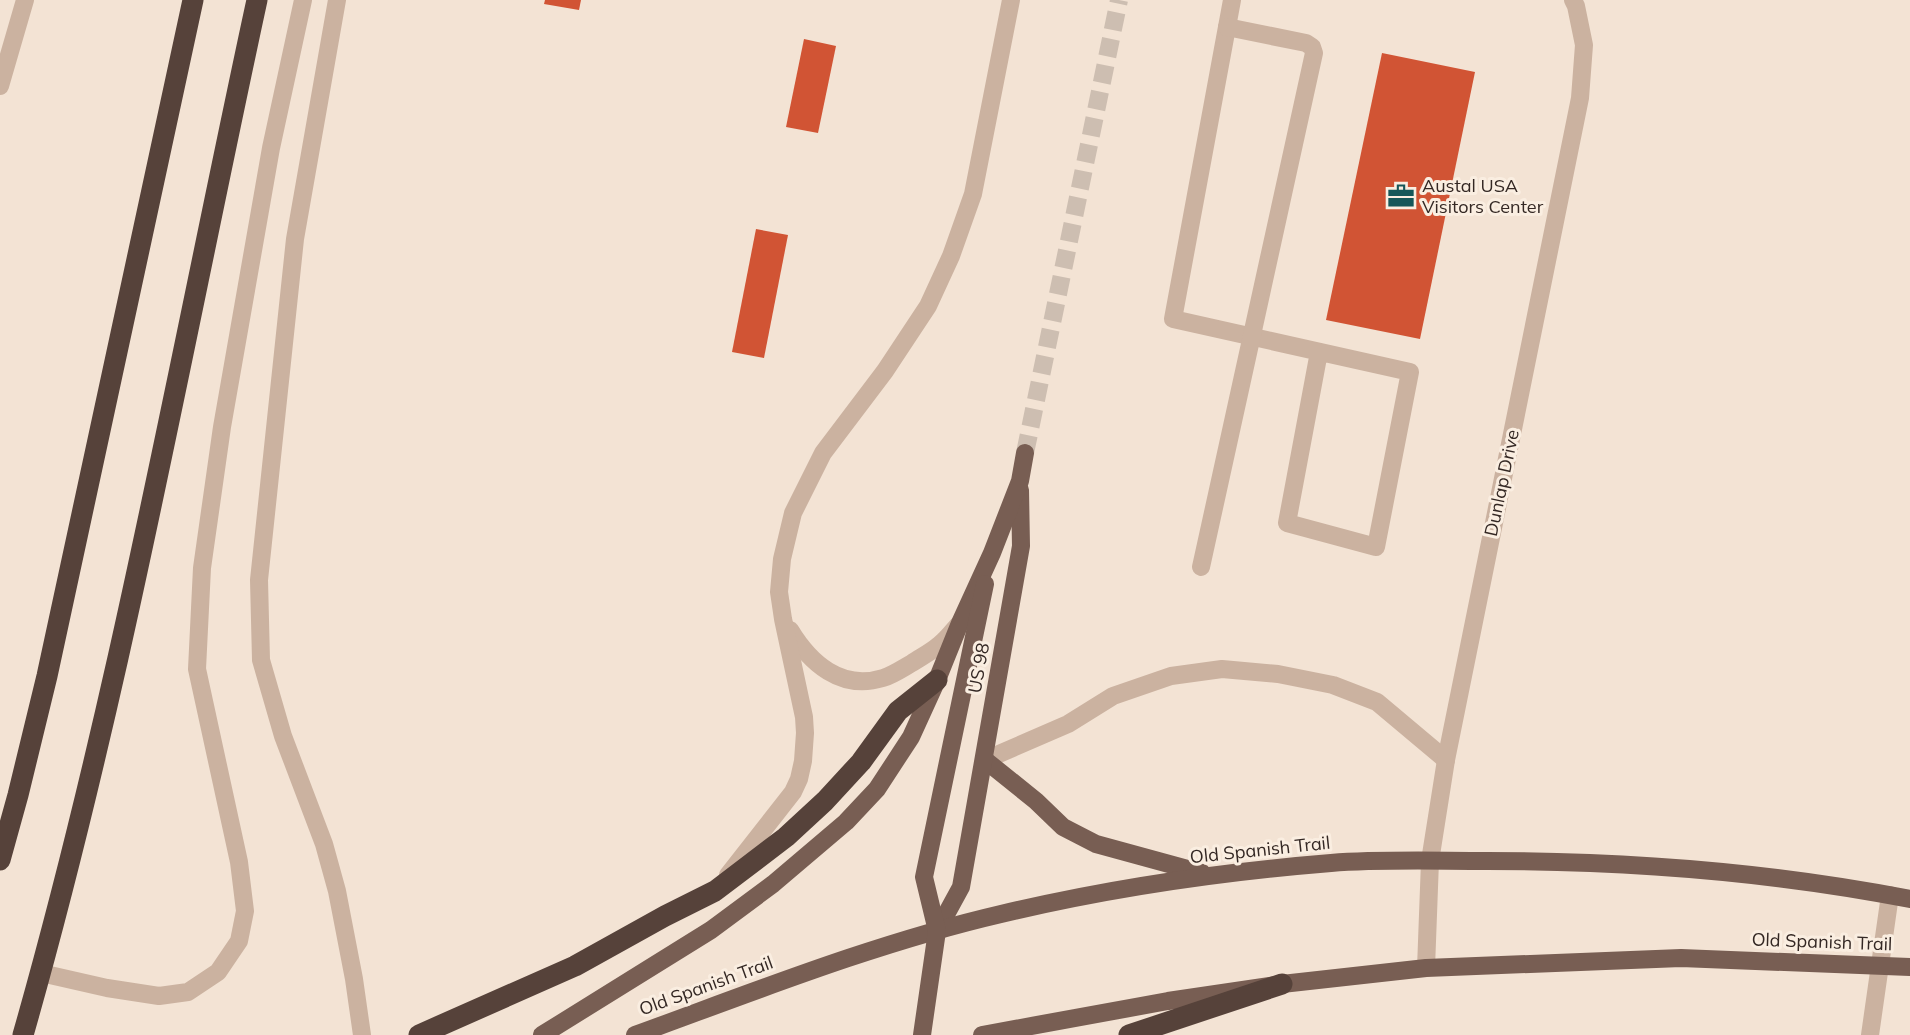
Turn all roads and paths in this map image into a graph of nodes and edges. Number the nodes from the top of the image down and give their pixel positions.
1 (25, 0) edge
2 (194, 0) edge
3 (257, 0) edge
4 (303, 0) edge
5 (337, 0) edge
6 (1011, 0) edge
7 (1232, 0) edge
8 (1573, 0) edge
9 (1227, 27) junction
10 (0, 86) edge
11 (1253, 337) junction
12 (1319, 352) junction
13 (1025, 453) tunnel mouth
14 (1020, 481) junction
15 (992, 553) junction
16 (1201, 567) dead end
17 (783, 619) junction
18 (960, 623) junction
19 (937, 680) junction
20 (985, 760) junction
21 (1446, 760) junction
22 (0, 860) edge
23 (1430, 861) junction
24 (1209, 875) junction
25 (715, 891) junction
26 (1890, 895) junction
27 (1910, 899) edge
28 (937, 930) junction
29 (1880, 965) junction
30 (1910, 967) edge
31 (1426, 968) junction
32 (41, 973) junction
33 (1282, 984) junction
34 (23, 1035) edge
35 (362, 1035) edge
36 (419, 1035) edge
37 (542, 1035) edge
38 (635, 1035) edge
39 (922, 1035) edge
40 (982, 1035) edge
41 (1129, 1035) edge
42 (1870, 1035) edge

1 - 10 street
2 - 22 highway
3 - 32 highway
4 - 32 street
5 - 35 street
6 - 17 street
7 - 9 street
8 - 21 street, Dunlap Drive
9 - 11 street
9 - 11 street
11 - 12 street
11 - 16 street
12 - 12 street
13 - 14 main road, US 98
14 - 15 main road
14 - 20 main road, US 98 / US 98
15 - 18 main road, US 98
15 - 28 main road
17 - 18 street
17 - 25 street
18 - 19 main road, US 98
19 - 25 highway
19 - 37 main road, US 98
20 - 21 street
20 - 24 main road
20 - 28 main road, US 98 / US 98
21 - 23 street, Dunlap Drive
23 - 24 main road, Old Spanish Trail
23 - 26 main road, Old Spanish Trail
23 - 31 street, Dunlap Drive
24 - 28 main road, Old Spanish Trail
25 - 36 highway
26 - 27 main road, Old Spanish Trail
26 - 29 street
28 - 38 main road, Old Spanish Trail
28 - 39 main road, US 98
29 - 30 main road, Old Spanish Trail
29 - 31 main road, Old Spanish Trail
29 - 42 street
31 - 33 main road, Old Spanish Trail
32 - 34 highway
33 - 40 main road, Old Spanish Trail
33 - 41 highway

